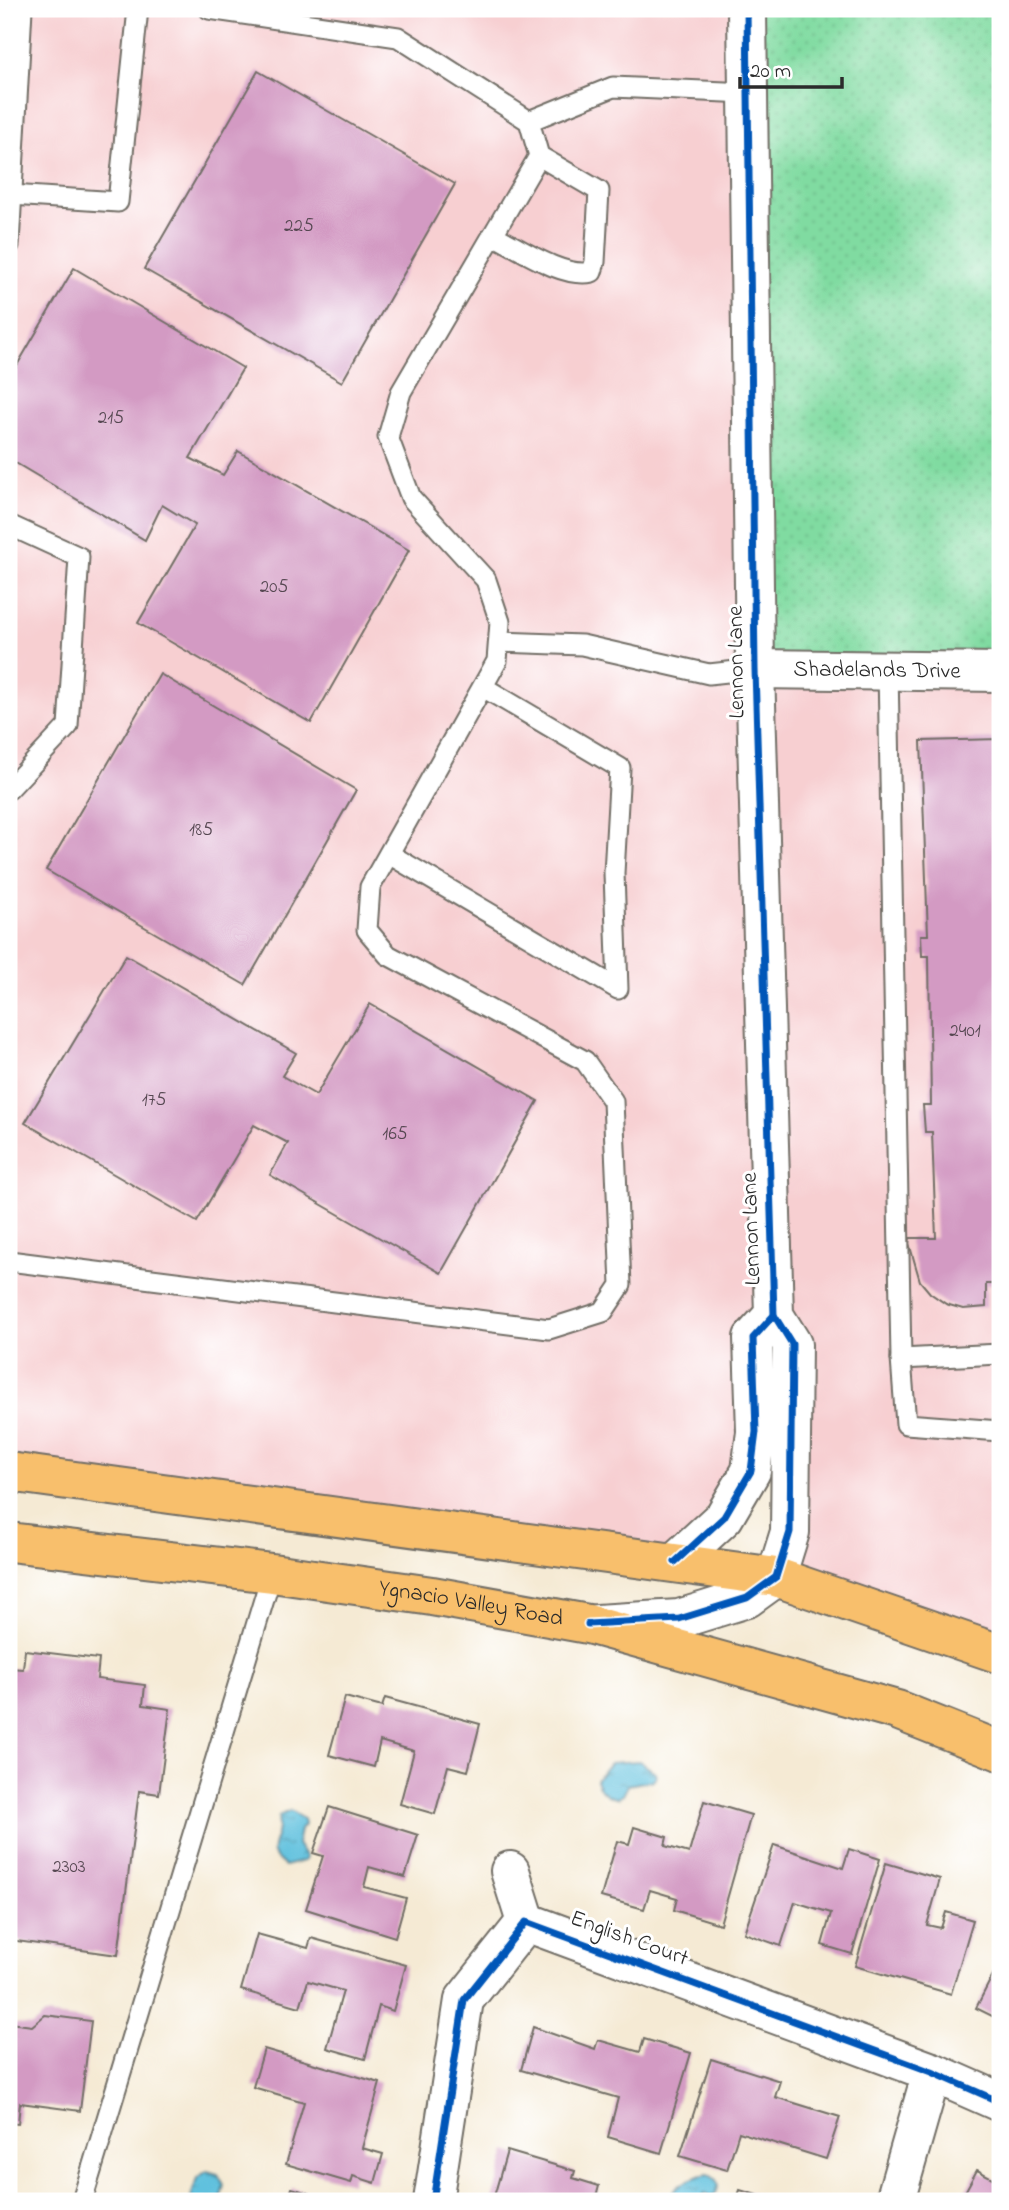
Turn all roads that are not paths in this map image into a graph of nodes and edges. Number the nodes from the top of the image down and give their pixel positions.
1 (22, 9) edge
2 (138, 9) edge
3 (209, 9) edge
4 (747, 9) edge
5 (748, 93) junction
6 (529, 121) junction
7 (539, 156) junction
8 (11, 195) junction
9 (493, 235) junction
10 (9, 245) edge
11 (9, 525) edge
12 (499, 642) junction
13 (755, 669) junction
14 (887, 670) junction
15 (1000, 672) edge
16 (482, 687) junction
17 (9, 789) edge
18 (389, 854) junction
19 (9, 1261) edge
20 (774, 1315) junction
21 (1000, 1354) edge
22 (901, 1359) junction
23 (1000, 1431) edge
24 (9, 1472) edge
25 (9, 1542) edge
26 (675, 1562) junction
27 (272, 1573) junction
28 (776, 1577) junction
29 (588, 1624) junction
30 (1000, 1654) edge
31 (1000, 1751) edge
32 (510, 1871) dead end
33 (526, 1922) junction
34 (932, 2072) junction
35 (1000, 2102) edge
36 (82, 2201) edge
37 (433, 2201) edge
38 (895, 2201) edge

1 - 8 lane
2 - 8 lane
3 - 6 lane
4 - 5 street, Lennon Lane
5 - 6 lane
5 - 13 street, Lennon Lane
6 - 7 lane
7 - 9 lane
7 - 9 lane
8 - 10 lane
9 - 12 lane
11 - 17 lane
12 - 13 lane
12 - 16 lane
13 - 14 street, Shadelands Drive
13 - 20 street, Lennon Lane
14 - 15 street, Shadelands Drive
14 - 22 lane
16 - 18 lane
16 - 18 lane
18 - 19 lane
20 - 26 street, Lennon Lane
20 - 28 street, Lennon Lane
21 - 22 lane
22 - 23 lane
24 - 26 highway
25 - 27 highway, Ygnacio Valley Road
26 - 28 highway
27 - 29 highway, Ygnacio Valley Road
27 - 36 lane
28 - 29 street
28 - 30 highway
29 - 31 highway, Ygnacio Valley Road
32 - 33 street
33 - 34 street, English Court
33 - 37 street
34 - 35 street, English Court
34 - 38 street

